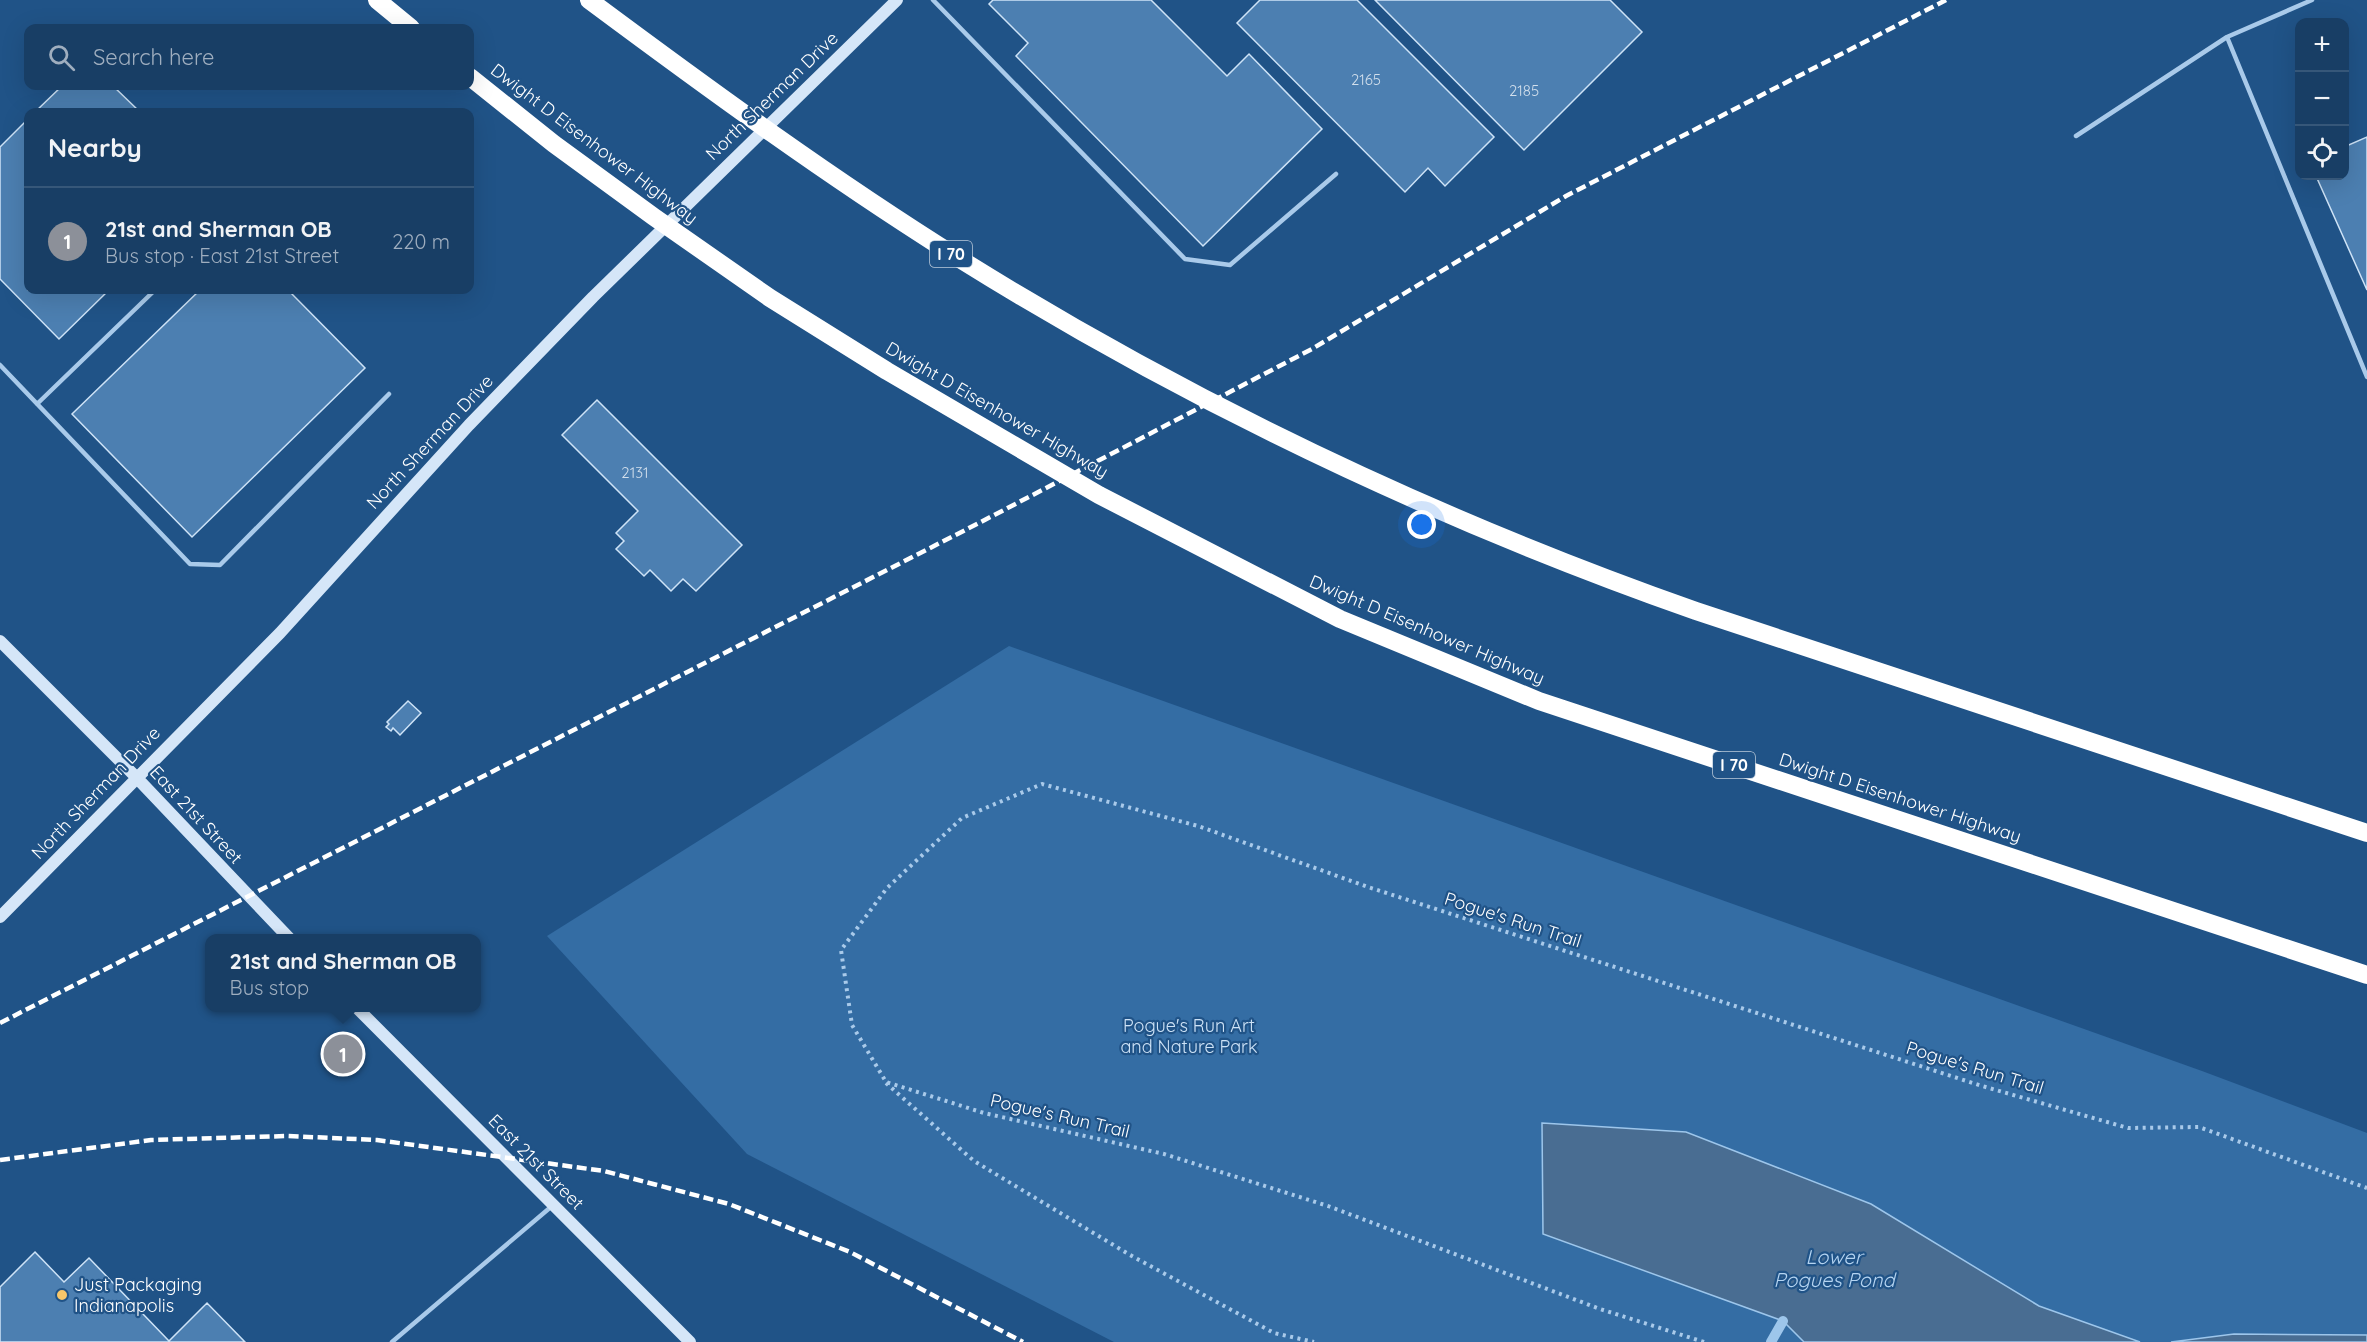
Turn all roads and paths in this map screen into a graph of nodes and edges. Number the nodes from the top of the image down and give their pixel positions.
1 (377, 0) edge
2 (589, 0) edge
3 (897, 0) edge
4 (933, 0) edge
5 (2313, 0) edge
6 (406, 24) edge
7 (2227, 37) junction
8 (474, 80) edge
9 (2076, 136) dead end
10 (1336, 174) dead end
11 (151, 294) edge
12 (0, 365) edge
13 (2367, 377) edge
14 (388, 394) dead end
15 (37, 404) junction
16 (0, 641) edge
17 (136, 777) junction
18 (2367, 833) edge
19 (0, 917) edge
20 (284, 934) edge
21 (2367, 975) edge
22 (361, 1012) edge
23 (886, 1082) junction
24 (2367, 1188) edge
25 (553, 1205) junction
26 (392, 1342) edge
27 (690, 1342) edge
28 (1314, 1342) edge
29 (1704, 1342) edge

1 - 6 highway
2 - 18 highway, I 70
3 - 17 main road, North Sherman Drive
4 - 10 lane
5 - 7 lane
7 - 9 lane
7 - 13 lane
8 - 21 highway, Dwight D Eisenhower Highway / I 70
11 - 15 lane
12 - 15 lane
14 - 15 lane
16 - 17 main road, East 21st Street
17 - 19 main road, North Sherman Drive
17 - 20 main road, East 21st Street
22 - 25 main road, East 21st Street
23 - 24 path, Pogue's Run Trail
23 - 28 path, Pogue's Run Trail
23 - 29 path, Pogue's Run Trail
25 - 26 lane
25 - 27 main road, East 21st Street

